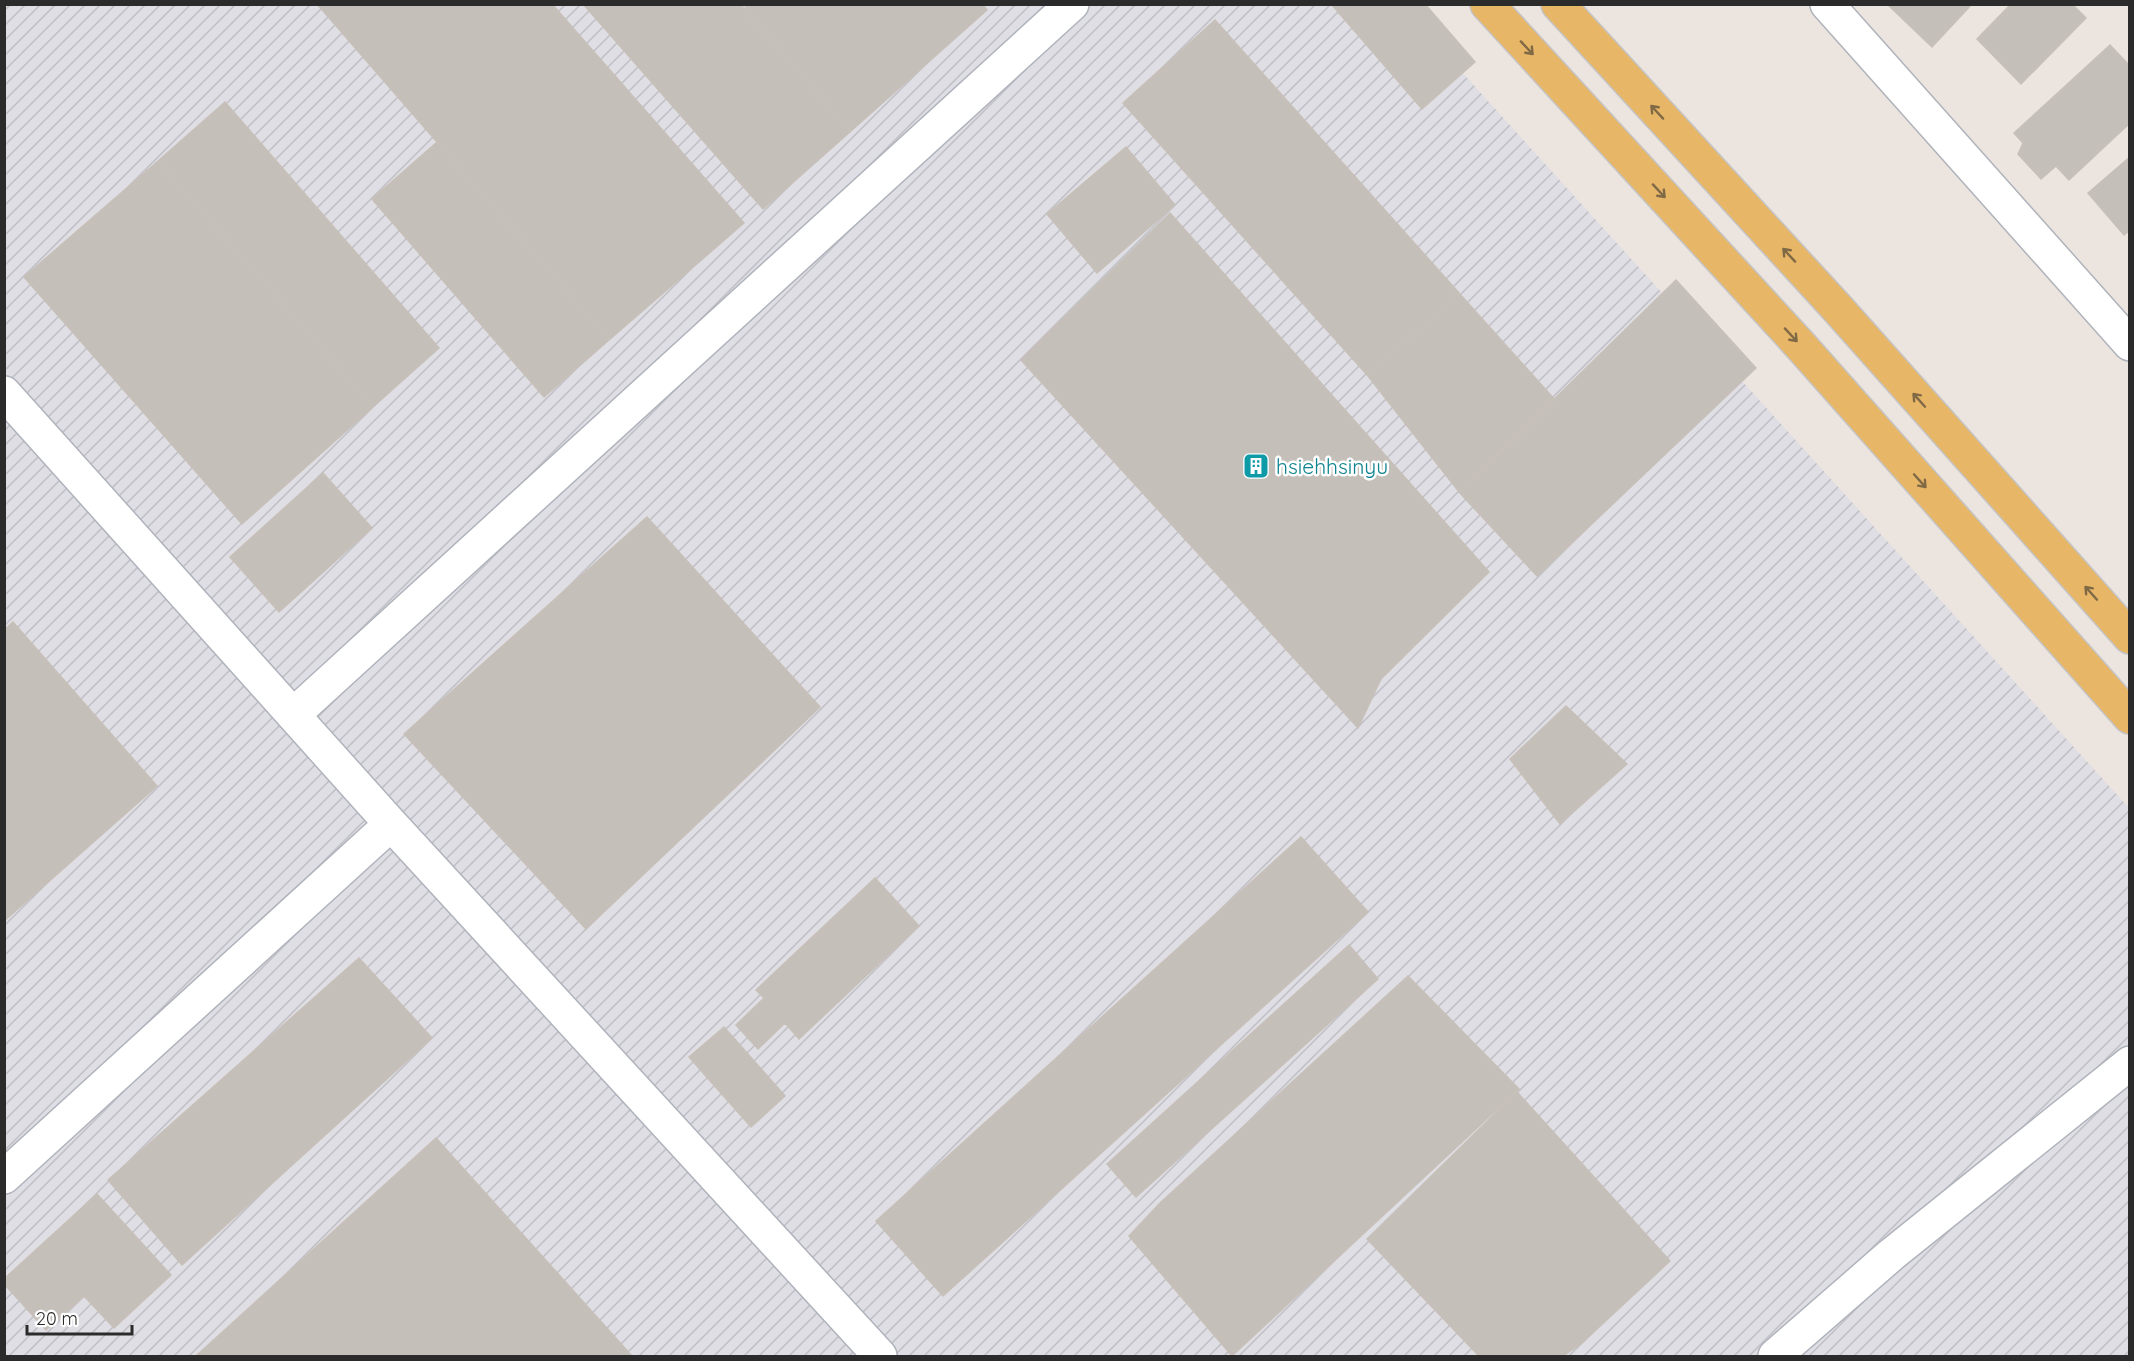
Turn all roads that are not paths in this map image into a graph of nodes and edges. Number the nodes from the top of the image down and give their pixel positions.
1 (1072, 4) edge
2 (1487, 4) edge
3 (1558, 4) edge
4 (1827, 4) edge
5 (2130, 344) edge
6 (4, 393) edge
7 (2130, 637) edge
8 (293, 715) junction
9 (2130, 717) edge
10 (391, 824) junction
11 (2130, 1063) edge
12 (4, 1177) edge
13 (880, 1356) edge
14 (1775, 1356) edge

1 - 8 street
2 -> 9 main road
7 -> 3 main road
4 - 5 street
6 - 8 street
8 - 10 street
10 - 12 street
10 - 13 street
11 - 14 street

